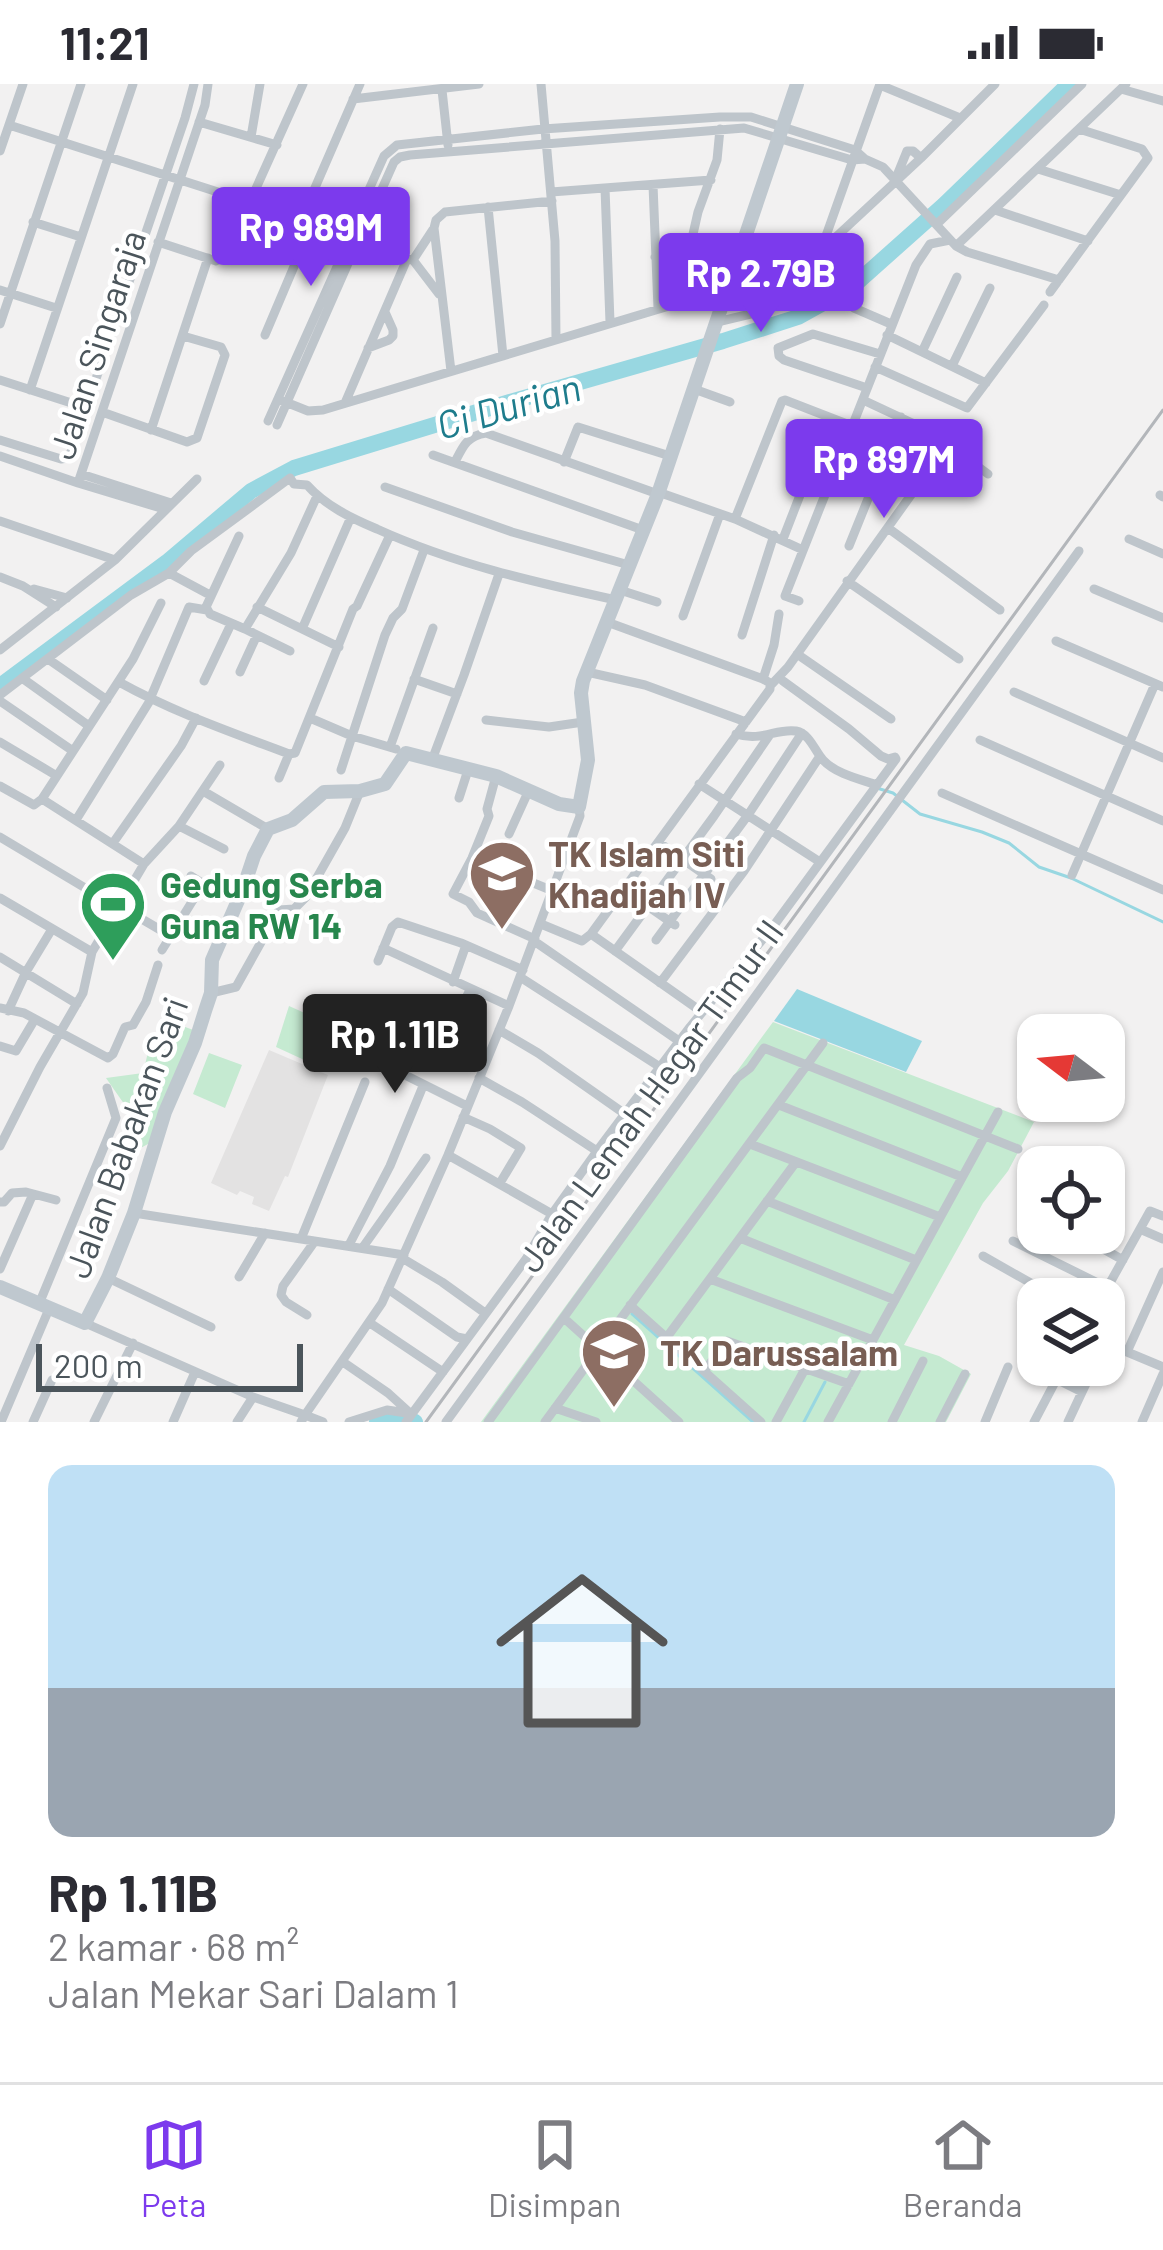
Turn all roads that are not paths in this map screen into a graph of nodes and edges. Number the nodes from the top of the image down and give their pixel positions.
1 (23, 84) edge
2 (81, 84) edge
3 (133, 84) edge
4 (194, 84) edge
5 (208, 84) edge
6 (260, 84) edge
7 (303, 84) edge
8 (360, 84) edge
9 (479, 84) edge
10 (541, 84) edge
11 (796, 84) edge
12 (880, 84) edge
13 (995, 84) edge
14 (1082, 84) edge
15 (1123, 87) edge
16 (376, 90) edge
17 (442, 90) junction
18 (353, 99) junction
19 (1163, 101) edge
20 (961, 118) junction
21 (199, 122) junction
22 (756, 124) junction
23 (9, 125) junction
24 (543, 129) junction
25 (720, 129) junction
26 (1078, 129) junction
27 (781, 131) junction
28 (251, 137) junction
29 (62, 142) junction
30 (544, 142) junction
31 (277, 145) junction
32 (448, 145) junction
33 (0, 151) edge
34 (854, 155) junction
35 (110, 158) junction
36 (1039, 169) junction
37 (172, 178) junction
38 (897, 179) junction
39 (711, 180) junction
40 (652, 185) junction
41 (605, 188) junction
42 (1121, 195) junction
43 (552, 197) junction
44 (249, 204) junction
45 (488, 207) junction
46 (995, 210) junction
47 (33, 222) junction
48 (306, 222) junction
49 (936, 224) junction
50 (434, 228) junction
51 (81, 237) junction
52 (355, 238) junction
53 (1088, 241) junction
54 (158, 242) junction
55 (953, 243) junction
56 (823, 249) junction
57 (655, 257) junction
58 (208, 258) junction
59 (410, 260) junction
60 (957, 277) dead end
61 (811, 278) dead end
62 (1059, 280) junction
63 (990, 288) dead end
64 (729, 289) junction
65 (5, 292) edge
66 (1050, 292) dead end
67 (442, 298) junction
68 (790, 298) dead end
69 (1044, 305) dead end
70 (56, 308) junction
71 (658, 308) junction
72 (854, 308) dead end
73 (385, 311) junction
74 (610, 322) junction
75 (0, 324) edge
76 (715, 328) junction
77 (889, 329) junction
78 (265, 335) dead end
79 (183, 336) junction
80 (556, 339) junction
81 (368, 348) junction
82 (922, 352) junction
83 (880, 354) junction
84 (503, 356) junction
85 (952, 366) junction
86 (875, 367) junction
87 (451, 371) junction
88 (0, 380) edge
89 (986, 383) junction
90 (867, 388) junction
91 (694, 389) junction
92 (30, 390) junction
93 (862, 400) junction
94 (282, 401) junction
95 (730, 402) dead end
96 (345, 403) junction
97 (87, 408) junction
98 (102, 412) junction
99 (901, 417) junction
100 (273, 423) dead end
101 (847, 424) dead end
102 (151, 430) junction
103 (940, 436) dead end
104 (0, 440) edge
105 (433, 454) dead end
106 (0, 456) edge
107 (670, 456) junction
108 (564, 462) junction
109 (455, 463) junction
110 (988, 474) dead end
111 (79, 479) junction
112 (196, 479) dead end
113 (385, 487) dead end
114 (802, 490) dead end
115 (658, 493) junction
116 (316, 496) junction
117 (168, 506) junction
118 (720, 514) junction
119 (351, 517) junction
120 (735, 519) junction
121 (0, 521) edge
122 (888, 528) junction
123 (643, 530) junction
124 (390, 535) junction
125 (239, 536) dead end
126 (778, 537) junction
127 (1130, 539) dead end
128 (849, 546) dead end
129 (424, 550) junction
130 (803, 550) junction
131 (1078, 551) dead end
132 (1163, 554) edge
133 (115, 560) junction
134 (629, 565) junction
135 (169, 574) junction
136 (499, 574) junction
137 (0, 577) edge
138 (847, 581) junction
139 (22, 586) junction
140 (1094, 589) dead end
141 (618, 595) junction
142 (210, 596) junction
143 (67, 598) junction
144 (799, 601) dead end
145 (657, 602) dead end
146 (161, 603) dead end
147 (56, 607) junction
148 (257, 607) junction
149 (207, 610) junction
150 (1000, 610) dead end
151 (779, 614) dead end
152 (683, 616) dead end
153 (1163, 618) edge
154 (608, 622) junction
155 (231, 624) junction
156 (434, 628) dead end
157 (245, 629) junction
158 (302, 629) junction
159 (257, 635) junction
160 (742, 635) dead end
161 (1056, 640) dead end
162 (3, 644) edge
163 (339, 647) junction
164 (290, 651) dead end
165 (797, 654) junction
166 (48, 659) junction
167 (958, 659) dead end
168 (240, 672) dead end
169 (587, 672) junction
170 (22, 678) junction
171 (413, 679) junction
172 (204, 681) dead end
173 (119, 682) junction
174 (772, 682) junction
175 (1159, 686) edge
176 (1014, 692) dead end
177 (457, 694) junction
178 (0, 698) edge
179 (150, 699) junction
180 (107, 700) junction
181 (196, 718) junction
182 (310, 718) junction
183 (891, 719) dead end
184 (486, 720) dead end
185 (583, 722) junction
186 (746, 722) junction
187 (89, 726) junction
188 (802, 733) junction
189 (736, 734) junction
190 (352, 736) junction
191 (769, 736) junction
192 (980, 740) dead end
193 (0, 742) edge
194 (1129, 743) junction
195 (390, 747) junction
196 (73, 751) junction
197 (406, 753) junction
198 (289, 754) junction
199 (820, 757) junction
200 (1163, 758) edge
201 (431, 760) junction
202 (220, 765) dead end
203 (341, 770) dead end
204 (468, 770) junction
205 (57, 776) junction
206 (496, 776) junction
207 (279, 778) dead end
208 (699, 784) junction
209 (0, 786) edge
210 (876, 786) junction
211 (529, 790) junction
212 (203, 791) junction
213 (360, 791) junction
214 (942, 793) dead end
215 (1106, 796) junction
216 (459, 798) dead end
217 (42, 799) junction
218 (725, 800) junction
219 (579, 807) junction
220 (748, 815) junction
221 (76, 820) junction
222 (1163, 821) edge
223 (179, 826) junction
224 (268, 829) junction
225 (772, 830) junction
226 (509, 835) dead end
227 (0, 837) edge
228 (658, 842) junction
229 (113, 843) junction
230 (224, 849) dead end
231 (1081, 854) junction
232 (472, 858) junction
233 (682, 859) junction
234 (820, 862) junction
235 (144, 864) junction
236 (1072, 874) dead end
237 (191, 876) dead end
238 (708, 877) junction
239 (203, 884) junction
240 (623, 889) junction
241 (1163, 890) edge
242 (215, 891) dead end
243 (554, 891) junction
244 (0, 898) edge
245 (118, 906) junction
246 (648, 906) junction
247 (672, 923) junction
248 (541, 924) junction
249 (52, 929) junction
250 (591, 934) junction
251 (169, 935) junction
252 (534, 940) junction
253 (656, 940) dead end
254 (466, 945) junction
255 (383, 948) junction
256 (162, 950) dead end
257 (615, 951) junction
258 (92, 952) junction
259 (0, 957) edge
260 (377, 962) dead end
261 (158, 965) dead end
262 (26, 972) junction
263 (522, 974) junction
264 (453, 982) junction
265 (660, 983) junction
266 (470, 989) junction
267 (211, 993) junction
268 (77, 1004) junction
269 (509, 1006) junction
270 (4, 1009) edge
271 (702, 1013) junction
272 (417, 1016) dead end
273 (35, 1019) junction
274 (499, 1030) junction
275 (60, 1033) junction
276 (675, 1038) junction
277 (823, 1043) dead end
278 (0, 1046) edge
279 (397, 1050) dead end
280 (656, 1064) junction
281 (807, 1065) junction
282 (479, 1078) junction
283 (365, 1082) dead end
284 (423, 1086) junction
285 (107, 1088) dead end
286 (779, 1105) junction
287 (0, 1107) edge
288 (465, 1112) junction
289 (998, 1112) dead end
290 (16, 1114) junction
291 (625, 1114) junction
292 (985, 1135) junction
293 (750, 1144) junction
294 (0, 1146) edge
295 (1017, 1149) edge
296 (597, 1151) junction
297 (448, 1155) junction
298 (426, 1158) dead end
299 (796, 1162) junction
300 (962, 1177) junction
301 (500, 1183) junction
302 (33, 1194) junction
303 (56, 1200) dead end
304 (767, 1201) junction
305 (0, 1202) edge
306 (134, 1214) junction
307 (552, 1214) junction
308 (940, 1216) junction
309 (1163, 1216) edge
310 (1140, 1229) junction
311 (265, 1233) junction
312 (740, 1238) junction
313 (301, 1239) junction
314 (1163, 1239) edge
315 (315, 1241) junction
316 (1013, 1241) dead end
317 (349, 1246) junction
318 (363, 1247) junction
319 (1112, 1254) edge
320 (983, 1256) dead end
321 (403, 1257) junction
322 (916, 1260) junction
323 (1123, 1260) junction
324 (0, 1269) edge
325 (1163, 1272) edge
326 (239, 1277) dead end
327 (108, 1278) junction
328 (1022, 1278) edge
329 (1088, 1278) edge
330 (1113, 1278) edge
331 (710, 1279) junction
332 (0, 1287) edge
333 (388, 1288) junction
334 (895, 1300) junction
335 (630, 1305) junction
336 (44, 1306) junction
337 (485, 1313) junction
338 (307, 1315) dead end
339 (565, 1319) junction
340 (85, 1323) junction
341 (370, 1323) junction
342 (211, 1327) dead end
343 (668, 1337) junction
344 (467, 1339) junction
345 (873, 1340) junction
346 (133, 1343) junction
347 (600, 1350) junction
348 (1127, 1352) joint
349 (923, 1361) dead end
350 (343, 1362) junction
351 (1008, 1367) dead end
352 (805, 1369) junction
353 (705, 1370) junction
354 (1163, 1370) edge
355 (195, 1372) junction
356 (443, 1372) junction
357 (965, 1374) dead end
358 (52, 1380) dead end
359 (849, 1384) junction
360 (1052, 1386) edge
361 (1070, 1386) edge
362 (1085, 1386) edge
363 (1160, 1391) edge
364 (1082, 1392) junction
365 (253, 1397) junction
366 (555, 1408) junction
367 (410, 1416) edge
368 (303, 1418) edge
369 (1, 1422) edge
370 (33, 1422) edge
371 (94, 1422) edge
372 (173, 1422) edge
373 (236, 1422) edge
374 (323, 1422) edge
375 (349, 1422) edge
376 (446, 1422) edge
377 (488, 1422) edge
378 (544, 1422) edge
379 (596, 1422) edge
380 (679, 1422) edge
381 (760, 1422) edge
382 (776, 1422) edge
383 (828, 1422) edge
384 (892, 1422) edge
385 (940, 1422) edge
386 (985, 1422) edge
387 (1034, 1422) edge
388 (1069, 1422) edge
389 (1142, 1422) edge

1 - 23 street
2 - 29 street
3 - 35 street
4 - 37 street
5 - 21 street, Jalan Singaraja
6 - 28 street
7 - 31 street
8 - 18 street
9 - 17 street
10 - 24 street
11 - 27 street
12 - 20 street
12 - 34 street
13 - 20 street
14 - 49 street
15 - 19 street
15 - 26 street
16 - 17 street
16 - 18 street
17 - 32 street
18 - 48 street
20 - 38 street
21 - 28 street
21 - 37 street, Jalan Singaraja
22 - 24 street
22 - 25 street
22 - 27 street
23 - 29 street
23 - 33 street
24 - 30 street
24 - 32 street
25 - 30 street
25 - 39 street
26 - 36 street
26 - 42 street
27 - 34 street
27 - 64 street
28 - 31 street
29 - 35 street
29 - 47 street
30 - 32 street
30 - 43 street
31 - 44 street
32 - 52 street
34 - 38 street
34 - 56 street
35 - 37 street
35 - 51 street
36 - 42 street
36 - 46 street
37 - 44 street
37 - 54 street, Jalan Singaraja
37 - 97 street
38 - 49 street
38 - 56 street
39 - 40 street
39 - 57 street
40 - 41 street
40 - 57 street
41 - 43 street
41 - 74 street
42 - 53 street
43 - 45 street
43 - 80 street
44 - 48 street
44 - 58 street
45 - 50 street
45 - 84 street
46 - 53 street
46 - 55 street
47 - 51 street
47 - 65 street
48 - 52 street
48 - 78 street
49 - 55 street
50 - 59 street
50 - 67 street
51 - 70 street
52 - 59 street
52 - 94 street
53 - 62 street
54 - 58 street
54 - 98 street, Jalan Singaraja
55 - 62 street
55 - 77 street
56 - 61 street
57 - 71 street
58 - 79 street
59 - 67 street
59 - 73 street
60 - 82 street
62 - 66 street
63 - 85 street
64 - 71 street
64 - 76 street
65 - 70 street
65 - 75 street
67 - 87 street
68 - 76 street
69 - 89 street
70 - 92 street
71 - 74 street
72 - 77 street
73 - 81 street
73 - 81 street
74 - 80 street
76 - 91 street
77 - 82 street
77 - 83 street
79 - 102 street
79 - 102 street
80 - 84 street
81 - 96 street
82 - 85 street
83 - 86 street
83 - 90 street
84 - 87 street
85 - 89 street
86 - 89 street
86 - 90 street
87 - 96 street
88 - 92 street
90 - 93 street
91 - 95 street
91 - 107 street
92 - 97 street
93 - 99 street
93 - 130 street
94 - 96 street
94 - 100 street
97 - 104 street
98 - 102 street
98 - 111 street, Jalan Singaraja
99 - 103 street
99 - 128 street
101 - 120 street
105 - 109 street
106 - 111 street
107 - 108 street
107 - 115 street
108 - 109 street
108 - 115 street
109 - 123 street
110 - 122 street
111 - 117 street
112 - 117 street
113 - 134 street
114 - 126 street
115 - 118 street
115 - 123 street
116 - 119 street
116 - 135 street
116 - 148 street
117 - 133 street
118 - 120 street
118 - 152 street
119 - 124 street
119 - 158 street
120 - 126 street
121 - 133 street
122 - 138 street
122 - 150 street
123 - 134 street
124 - 129 street
124 - 163 street
125 - 142 street
126 - 130 street
126 - 160 street
127 - 132 street
129 - 136 street
129 - 190 street
130 - 144 street
131 - 376 street, Jalan Lemah Hegar Timur II
133 - 143 street
134 - 141 street
135 - 142 street
135 - 166 street
136 - 141 street
136 - 177 street
137 - 139 street
138 - 165 street
138 - 167 street
139 - 143 street
139 - 147 street
140 - 153 street
141 - 145 street
141 - 154 street
142 - 149 street
143 - 147 street
146 - 173 street
147 - 162 street
148 - 157 street
148 - 158 street
149 - 155 street
149 - 179 street
151 - 174 street
154 - 169 street
154 - 174 street
155 - 157 street
155 - 172 street
156 - 171 street
157 - 159 street
158 - 163 street
159 - 164 street
159 - 168 street
161 - 175 street
163 - 182 street
165 - 174 street
165 - 183 street
166 - 170 street
166 - 180 street
169 - 185 street
169 - 186 street
170 - 178 street
170 - 187 street
171 - 177 street
171 - 195 street
173 - 179 street
173 - 180 street
174 - 186 street
174 - 210 street
175 - 194 street
176 - 194 street
177 - 201 street
178 - 196 street
179 - 181 street
179 - 221 street
180 - 187 street
181 - 198 street
181 - 229 street
182 - 190 street
182 - 198 street
184 - 185 street
185 - 219 street
186 - 189 street
187 - 196 street
188 - 191 street
188 - 199 street
188 - 220 street
189 - 191 street
189 - 208 street
190 - 195 street
190 - 203 street
191 - 218 street
192 - 215 street
193 - 205 street
194 - 200 street
194 - 215 street
195 - 197 street
196 - 205 street
197 - 201 street
197 - 213 street
198 - 207 street
199 - 210 street
199 - 225 street
201 - 204 street
202 - 212 street
204 - 206 street
204 - 216 street
205 - 217 street
206 - 211 street
206 - 232 street
208 - 218 street
208 - 228 street
209 - 217 street
210 - 234 street
211 - 219 street
211 - 226 street
212 - 223 street
212 - 224 street
213 - 224 street
213 - 267 street
214 - 231 street
215 - 222 street
215 - 231 street
217 - 221 street
218 - 220 street
218 - 233 street
219 - 243 street
220 - 225 street
220 - 238 street
221 - 229 street
223 - 230 street
223 - 235 street
224 - 267 street, Jalan Babakan Sari
225 - 234 street
225 - 265 street
227 - 245 street
228 - 233 street
228 - 240 street
229 - 235 street
231 - 236 street
231 - 241 street
232 - 243 street
232 - 252 street
233 - 238 street
233 - 246 street
234 - 271 street
235 - 245 street
237 - 239 street
238 - 247 street
239 - 242 street
239 - 251 street
240 - 246 street
240 - 250 street
243 - 248 street
244 - 249 street
245 - 251 street
245 - 258 street
246 - 247 street
246 - 257 street
247 - 253 street
248 - 250 street
248 - 252 street
249 - 258 street
249 - 262 street
250 - 257 street
251 - 256 street
252 - 263 street
252 - 276 street
254 - 255 street
254 - 263 street
254 - 264 street
255 - 260 street
255 - 264 street
257 - 265 street
258 - 268 street
259 - 262 street
261 - 275 street
262 - 268 street
262 - 270 street
263 - 269 street
263 - 280 street
264 - 266 street
265 - 271 street
266 - 269 street
266 - 272 street
267 - 306 street, Jalan Babakan Sari
268 - 275 street
269 - 274 street
270 - 273 street
271 - 276 street
273 - 275 street
273 - 278 street
274 - 282 street
274 - 291 street
275 - 290 street
276 - 280 street
277 - 281 street
279 - 284 street
280 - 291 street
281 - 286 street
281 - 292 street
281 - 339 street
282 - 288 street
282 - 296 street
283 - 313 street
284 - 288 street
284 - 317 street
285 - 336 street
286 - 293 street
286 - 300 street
287 - 290 street
288 - 297 street
288 - 301 street
289 - 292 street
290 - 294 street
291 - 296 street
292 - 295 street
292 - 300 street
293 - 299 street
293 - 335 street
296 - 307 street
297 - 301 street
297 - 321 street
298 - 318 street
299 - 304 street
299 - 308 street
300 - 308 street
301 - 307 street
302 - 303 street
302 - 305 street
302 - 324 street
304 - 312 street
304 - 322 street
306 - 311 street
306 - 327 street, Jalan Babakan Sari
307 - 337 street
308 - 322 street
309 - 310 street
310 - 314 street
310 - 323 street
311 - 313 street
311 - 326 street
312 - 331 street
312 - 334 street
313 - 315 street
315 - 317 street
315 - 338 street
316 - 329 street
317 - 318 street
318 - 321 street
319 - 323 street
320 - 328 street
321 - 333 street
321 - 337 street
322 - 334 street
323 - 330 street
325 - 348 street
327 - 340 street, Jalan Babakan Sari
327 - 342 street
331 - 343 street
331 - 345 street
332 - 336 street
333 - 341 street
333 - 344 street
334 - 345 street
335 - 343 street
335 - 347 street
336 - 340 street
336 - 369 street
337 - 344 street
339 - 347 street
339 - 377 street
340 - 346 street
341 - 350 street
341 - 356 street
343 - 353 street
344 - 356 street
345 - 359 street
346 - 355 street
346 - 371 street
347 - 366 street
347 - 380 street
348 - 354 street
349 - 384 street
350 - 367 street
350 - 368 street
351 - 386 street
352 - 353 street
352 - 359 street
352 - 382 street
353 - 381 street
354 - 363 street
355 - 365 street
355 - 372 street
356 - 367 street
357 - 385 street
358 - 370 street
359 - 383 street
360 - 387 street
361 - 364 street
362 - 364 street
363 - 389 street
364 - 388 street
365 - 368 street
365 - 373 street
366 - 378 street
366 - 379 street
367 - 375 street
368 - 374 street

